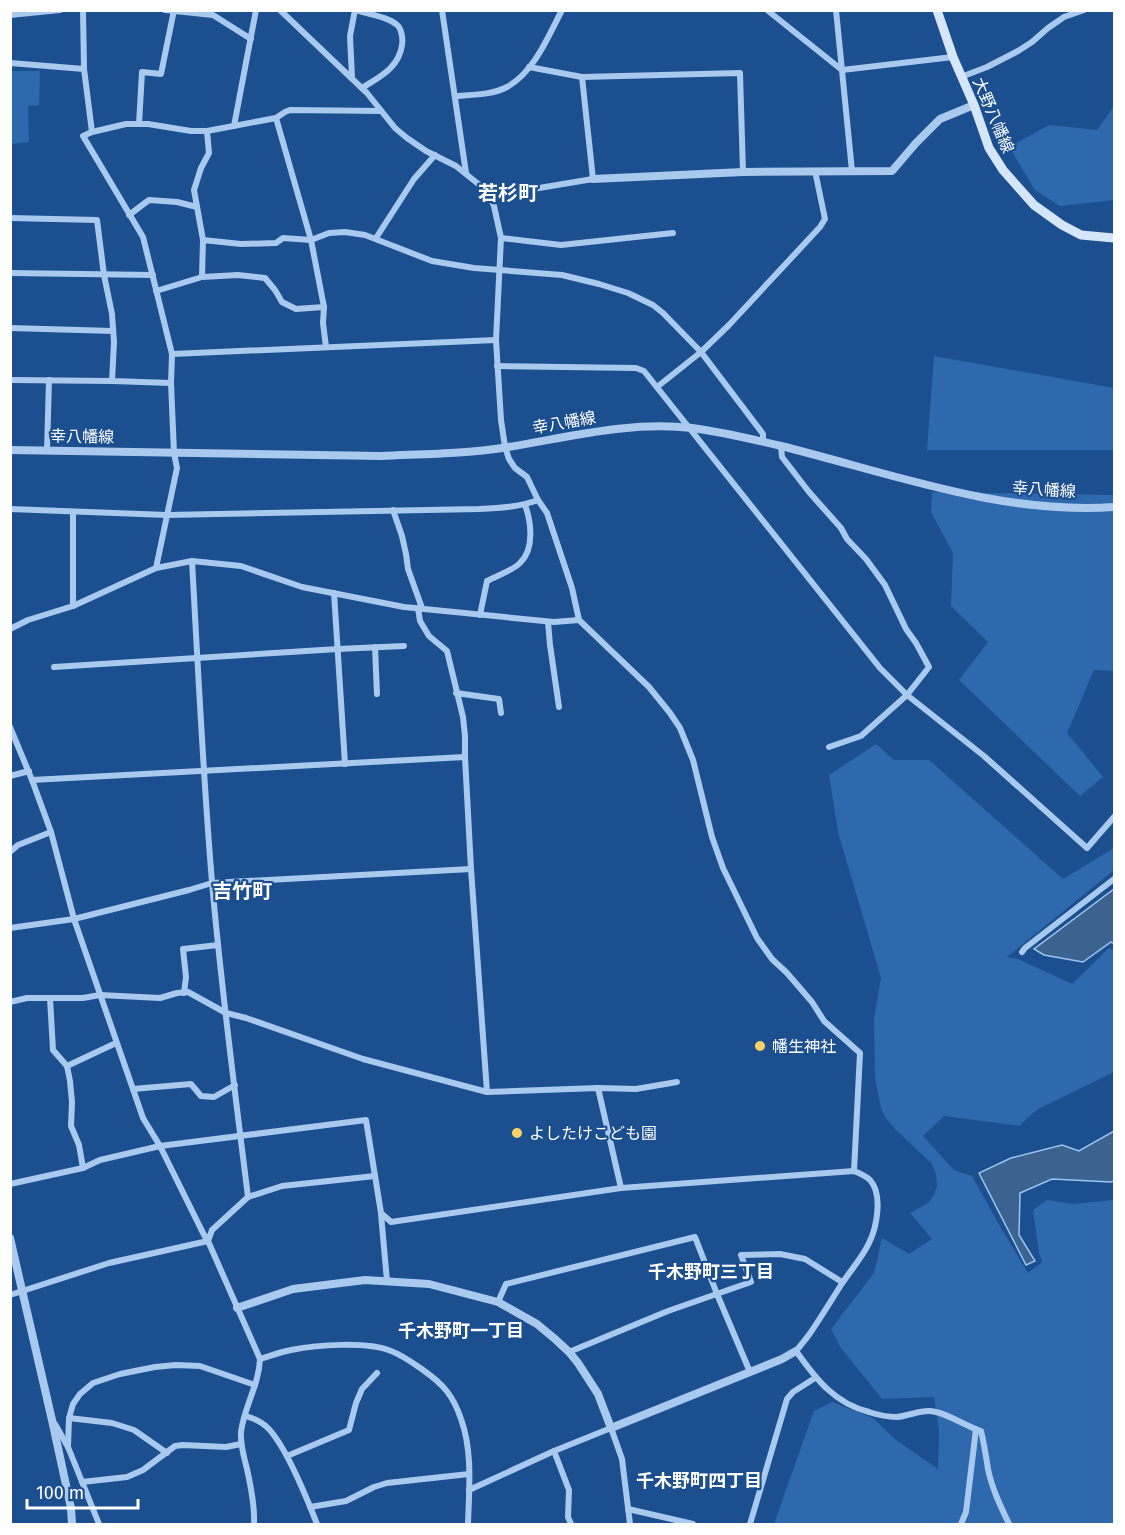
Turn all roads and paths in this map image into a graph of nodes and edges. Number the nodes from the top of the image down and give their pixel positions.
1 (60, 10) edge
2 (83, 10) edge
3 (165, 10) edge
4 (256, 10) edge
5 (280, 10) edge
6 (442, 10) edge
7 (562, 10) edge
8 (767, 10) edge
9 (836, 10) edge
10 (937, 10) edge
11 (1084, 10) edge
12 (174, 11) edge
13 (10, 15) edge
14 (251, 39) junction
15 (953, 57) junction
16 (10, 63) edge
17 (529, 67) junction
18 (84, 69) junction
19 (842, 70) junction
20 (961, 76) junction
21 (582, 77) junction
22 (352, 78) junction
23 (362, 87) junction
24 (455, 96) junction
25 (974, 105) junction
26 (381, 111) junction
27 (276, 118) junction
28 (139, 124) junction
29 (234, 126) junction
30 (207, 131) junction
31 (92, 132) junction
32 (435, 155) junction
33 (815, 171) junction
34 (852, 171) junction
35 (743, 172) junction
36 (466, 173) junction
37 (593, 179) junction
38 (487, 191) junction
39 (197, 207) junction
40 (129, 215) junction
41 (10, 218) edge
42 (673, 233) dead end
43 (375, 238) junction
44 (501, 238) junction
45 (1114, 238) edge
46 (203, 240) junction
47 (311, 240) junction
48 (498, 269) junction
49 (10, 273) edge
50 (104, 275) junction
51 (153, 275) junction
52 (202, 277) junction
53 (156, 291) junction
54 (324, 308) junction
55 (10, 328) edge
56 (113, 331) junction
57 (496, 340) junction
58 (326, 347) junction
59 (701, 352) junction
60 (172, 354) junction
61 (497, 366) junction
62 (10, 380) edge
63 (49, 380) junction
64 (112, 381) junction
65 (171, 383) junction
66 (657, 387) junction
67 (688, 428) junction
68 (763, 441) junction
69 (505, 447) junction
70 (781, 447) junction
71 (10, 450) edge
72 (47, 451) junction
73 (174, 453) junction
74 (538, 500) junction
75 (525, 505) junction
76 (1114, 507) edge
77 (10, 509) edge
78 (393, 510) junction
79 (73, 512) junction
80 (167, 515) junction
81 (192, 561) junction
82 (156, 568) junction
83 (334, 593) junction
84 (73, 606) junction
85 (420, 608) junction
86 (480, 615) junction
87 (579, 620) junction
88 (549, 622) junction
89 (10, 629) edge
90 (404, 646) dead end
91 (375, 647) junction
92 (338, 649) junction
93 (197, 659) junction
94 (54, 667) dead end
95 (456, 693) junction
96 (377, 694) dead end
97 (907, 695) junction
98 (559, 707) dead end
99 (501, 712) dead end
100 (10, 728) edge
101 (829, 747) dead end
102 (465, 757) junction
103 (345, 764) junction
104 (203, 770) junction
105 (29, 771) junction
106 (10, 776) edge
107 (32, 780) junction
108 (1114, 817) edge
109 (51, 832) junction
110 (10, 852) edge
111 (471, 869) junction
112 (1114, 879) edge
113 (212, 883) junction
114 (74, 919) junction
115 (10, 928) edge
116 (218, 945) junction
117 (1022, 952) dead end
118 (184, 993) junction
119 (100, 995) junction
120 (50, 998) junction
121 (10, 1002) edge
122 (226, 1013) junction
123 (116, 1043) junction
124 (67, 1066) junction
125 (677, 1082) dead end
126 (235, 1085) junction
127 (598, 1088) junction
128 (133, 1089) junction
129 (487, 1092) junction
130 (241, 1136) junction
131 (160, 1146) junction
132 (83, 1168) junction
133 (854, 1171) junction
134 (375, 1176) junction
135 (10, 1184) edge
136 (621, 1188) junction
137 (249, 1197) junction
138 (381, 1213) junction
139 (10, 1238) edge
140 (208, 1241) junction
141 (387, 1281) junction
142 (842, 1282) junction
143 (23, 1291) junction
144 (717, 1294) junction
145 (10, 1295) edge
146 (498, 1302) junction
147 (237, 1308) junction
148 (796, 1351) junction
149 (569, 1352) junction
150 (260, 1359) junction
151 (750, 1372) junction
152 (377, 1373) dead end
153 (815, 1378) junction
154 (255, 1385) junction
155 (246, 1416) junction
156 (69, 1418) junction
157 (52, 1420) junction
158 (611, 1428) junction
159 (976, 1429) junction
160 (241, 1444) junction
161 (68, 1447) junction
162 (554, 1450) junction
163 (167, 1453) junction
164 (287, 1456) junction
165 (469, 1474) junction
166 (82, 1482) junction
167 (469, 1490) junction
168 (310, 1507) junction
169 (628, 1509) junction
170 (72, 1524) edge
171 (99, 1524) edge
172 (254, 1524) edge
173 (317, 1524) edge
174 (468, 1524) edge
175 (571, 1524) edge
176 (630, 1524) edge
177 (693, 1524) edge
178 (750, 1524) edge
179 (962, 1524) edge
180 (1009, 1524) edge

1 - 13 street
2 - 18 street
3 - 12 street
4 - 14 street
5 - 22 street
6 - 24 street
7 - 17 street
8 - 19 street
9 - 19 street
10 - 15 main road, 大野八幡線
11 - 20 street
12 - 14 street
12 - 28 street
14 - 29 street
15 - 19 street
15 - 20 main road, 大野八幡線
16 - 18 street
17 - 21 street
17 - 24 street
18 - 31 street
19 - 34 street
20 - 25 main road, 大野八幡線
21 - 35 street
21 - 37 street
22 - 23 street
22 - 23 street
23 - 26 street
24 - 36 street
25 - 34 street
25 - 45 main road, 大野八幡線
26 - 27 street
26 - 32 street
27 - 29 street
27 - 47 street
28 - 30 street
28 - 31 street
29 - 30 street
30 - 39 street
31 - 40 street
32 - 36 street
32 - 43 street
33 - 34 street
33 - 35 street
33 - 59 street
35 - 37 street
36 - 38 street
37 - 38 street
38 - 44 street
39 - 40 street
39 - 46 street
40 - 51 street
41 - 50 street
42 - 44 street
43 - 47 street
43 - 48 street
44 - 48 street
46 - 47 street
46 - 52 street
47 - 54 street
48 - 57 street
48 - 59 street
49 - 50 street
50 - 51 street
50 - 56 street
51 - 53 street
52 - 53 street
52 - 54 street
53 - 60 street
54 - 58 street
55 - 56 street
56 - 64 street
57 - 58 street
57 - 61 street
58 - 60 street
59 - 66 street
59 - 68 street
60 - 65 street
61 - 66 street
61 - 69 street
62 - 63 street
63 - 64 street
63 - 72 street
64 - 65 street
65 - 73 street
66 - 67 street
67 - 68 street, 幸八幡線
67 - 69 street, 幸八幡線
67 - 97 street
68 - 70 street, 幸八幡線
69 - 73 street, 幸八幡線
69 - 74 street
70 - 76 street, 幸八幡線
70 - 97 street
71 - 72 street, 幸八幡線
72 - 73 street, 幸八幡線
73 - 80 street
74 - 75 street
74 - 87 street
75 - 78 street
75 - 86 street
77 - 79 street
78 - 80 street
78 - 85 street
79 - 80 street
79 - 84 street
80 - 82 street
81 - 82 street
81 - 83 street
81 - 93 street
82 - 84 street
83 - 85 street
83 - 92 street
84 - 89 street
85 - 86 street
85 - 95 street
86 - 88 street
87 - 88 street
87 - 133 street
88 - 98 street
90 - 91 street
91 - 92 street
91 - 96 street
92 - 93 street
92 - 103 street
93 - 94 street
93 - 104 street
95 - 99 street
95 - 102 street
97 - 101 street
97 - 108 street
100 - 105 street
102 - 103 street
102 - 111 street
103 - 104 street
104 - 107 street
104 - 113 street
105 - 106 street
105 - 107 street
107 - 109 street
109 - 110 street
109 - 114 street
111 - 113 street
111 - 129 street
112 - 117 street
113 - 114 street
113 - 116 street
114 - 115 street
114 - 119 street
116 - 118 street
116 - 122 street
118 - 119 street
118 - 122 street
119 - 120 street
119 - 123 street
120 - 121 street
120 - 124 street
122 - 126 street
122 - 129 street
123 - 124 street
123 - 128 street
124 - 132 street
125 - 127 street
126 - 128 street
126 - 130 street
127 - 129 street
127 - 136 street
128 - 131 street
130 - 131 street
130 - 134 street
130 - 137 street
131 - 132 street
131 - 140 street
132 - 135 street
133 - 136 street
133 - 142 street
134 - 137 street
134 - 138 street
136 - 138 street
137 - 140 street
138 - 141 street
139 - 143 street
140 - 143 street
140 - 147 street
141 - 146 street
141 - 147 street
142 - 144 street
142 - 148 street
143 - 145 street
143 - 157 street
144 - 146 street
144 - 149 street
144 - 151 street
146 - 149 street
147 - 150 street
148 - 151 street
148 - 153 street
149 - 158 street
150 - 154 street
150 - 165 street
151 - 158 street
152 - 164 street
153 - 159 street
153 - 178 street
154 - 155 street
154 - 156 street
155 - 160 street
155 - 164 street
156 - 161 street
156 - 163 street
157 - 161 street
157 - 170 street
158 - 162 street
158 - 169 street
159 - 179 street
159 - 180 street
160 - 163 street
160 - 172 street
161 - 166 street
162 - 167 street
162 - 175 street
163 - 166 street
164 - 168 street
165 - 167 street
165 - 168 street
166 - 171 street
167 - 174 street
168 - 173 street
169 - 176 street
169 - 177 street

